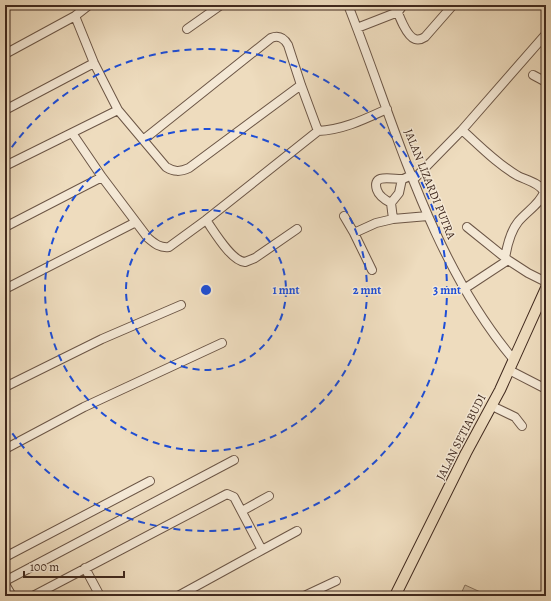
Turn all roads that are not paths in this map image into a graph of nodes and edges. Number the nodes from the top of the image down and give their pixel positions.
1 (90, 5) edge
2 (221, 5) edge
3 (348, 5) edge
4 (403, 5) edge
5 (453, 5) edge
6 (396, 9) edge
7 (75, 16) junction
8 (357, 28) junction
9 (187, 29) dead end
10 (546, 34) edge
11 (5, 54) edge
12 (94, 63) junction
13 (533, 75) dead end
14 (546, 82) edge
15 (301, 85) junction
16 (387, 109) junction
17 (5, 110) edge
18 (118, 110) junction
19 (318, 130) junction
20 (462, 130) junction
21 (72, 133) junction
22 (143, 140) junction
23 (5, 166) edge
24 (413, 177) junction
25 (102, 178) junction
26 (402, 179) junction
27 (391, 203) junction
28 (344, 216) dead end
29 (428, 216) junction
30 (393, 219) junction
31 (206, 220) junction
32 (136, 222) junction
33 (467, 226) dead end
34 (5, 227) edge
35 (297, 229) dead end
36 (354, 233) junction
37 (507, 259) junction
38 (372, 270) dead end
39 (546, 282) edge
40 (546, 288) edge
41 (5, 289) edge
42 (464, 289) junction
43 (181, 305) dead end
44 (222, 343) dead end
45 (514, 360) junction
46 (509, 370) junction
47 (5, 387) edge
48 (546, 389) edge
49 (492, 406) junction
50 (522, 426) dead end
51 (5, 449) edge
52 (234, 460) dead end
53 (150, 481) dead end
54 (269, 496) dead end
55 (242, 511) junction
56 (297, 531) dead end
57 (262, 550) junction
58 (5, 557) edge
59 (85, 568) junction
60 (5, 581) edge
61 (336, 581) dead end
62 (5, 584) edge
63 (317, 593) edge
64 (12, 596) edge
65 (33, 596) edge
66 (100, 596) edge
67 (178, 596) edge
68 (304, 596) edge
69 (395, 596) edge

1 - 7 street
2 - 9 street
3 - 8 street, JALAN LIZARDI PUTRA
4 - 6 street
5 - 6 street
6 - 8 street
7 - 11 street
7 - 12 street
8 - 16 street, JALAN LIZARDI PUTRA
10 - 20 street
12 - 17 street
12 - 18 street
13 - 14 street
15 - 19 street
15 - 22 street
15 - 22 street
16 - 19 street
16 - 24 street, JALAN LIZARDI PUTRA
18 - 21 street
18 - 22 street
19 - 31 street
20 - 24 street
20 - 37 street
21 - 23 street
21 - 25 street
24 - 26 street
24 - 29 street, JALAN LIZARDI PUTRA
25 - 32 street
25 - 34 street
26 - 27 street
26 - 27 street
27 - 30 street
28 - 36 street
29 - 30 street
29 - 42 street, JALAN LIZARDI PUTRA
30 - 36 street
31 - 32 street
31 - 35 street
32 - 41 street
33 - 37 street
36 - 38 street
37 - 39 street
37 - 42 street
40 - 45 main road, JALAN SETIABUDI
42 - 45 street, JALAN LIZARDI PUTRA
43 - 47 street
44 - 51 street
45 - 46 main road, JALAN SETIABUDI
46 - 48 street
46 - 49 main road, JALAN SETIABUDI
49 - 50 street
49 - 69 main road, JALAN SETIABUDI
52 - 60 street
53 - 58 street
54 - 55 street
55 - 57 street
55 - 59 street
56 - 57 street
57 - 67 street
59 - 65 street
59 - 66 street
61 - 63 street
62 - 64 street
63 - 68 street

